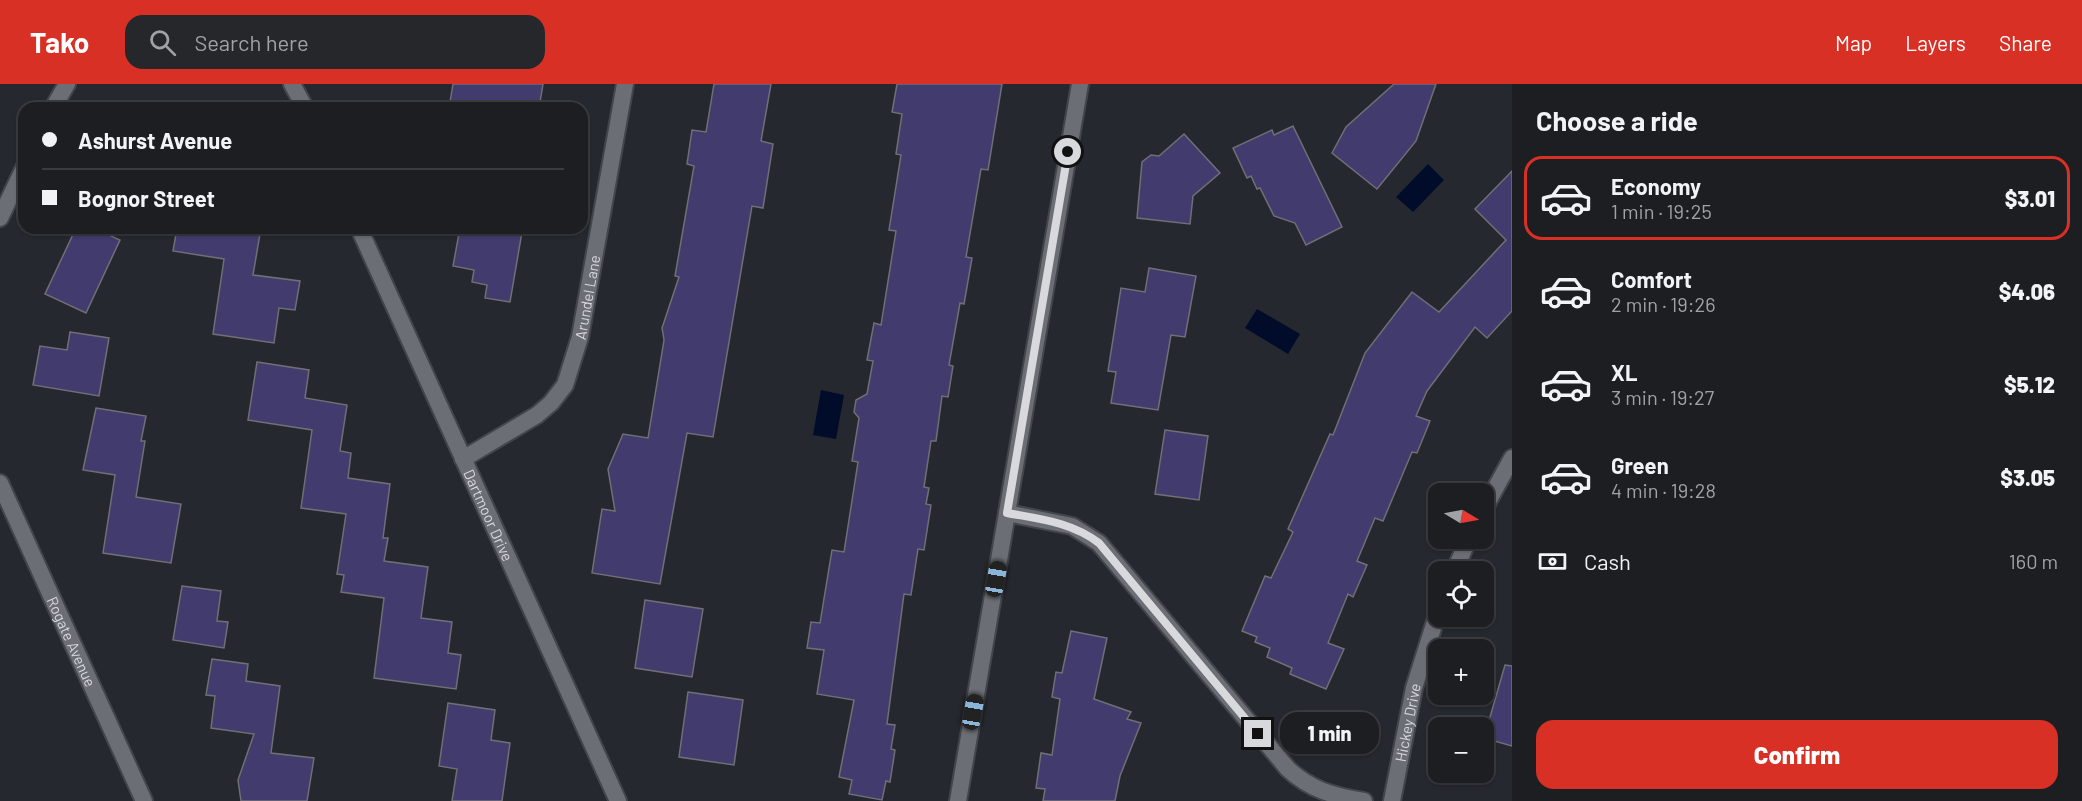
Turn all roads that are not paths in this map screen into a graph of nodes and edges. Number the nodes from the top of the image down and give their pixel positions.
1 (67, 84) edge
2 (292, 84) edge
3 (625, 84) edge
4 (1080, 84) edge
5 (56, 102) edge
6 (302, 102) edge
7 (18, 180) edge
8 (0, 218) edge
9 (362, 234) edge
10 (1512, 458) edge
11 (463, 459) junction
12 (0, 483) edge
13 (1494, 491) edge
14 (1007, 513) junction
15 (1433, 627) edge
16 (144, 801) edge
17 (618, 801) edge
18 (958, 801) edge
19 (1364, 801) edge
20 (1392, 801) edge

1 - 5 street
2 - 6 street
3 - 11 street, Arundel Lane
4 - 14 street
7 - 8 street
9 - 11 street, Dartmoor Drive
10 - 13 street
11 - 17 street, Dartmoor Drive
12 - 16 street, Rogate Avenue
14 - 18 street
14 - 19 street
15 - 20 street, Hickey Drive

